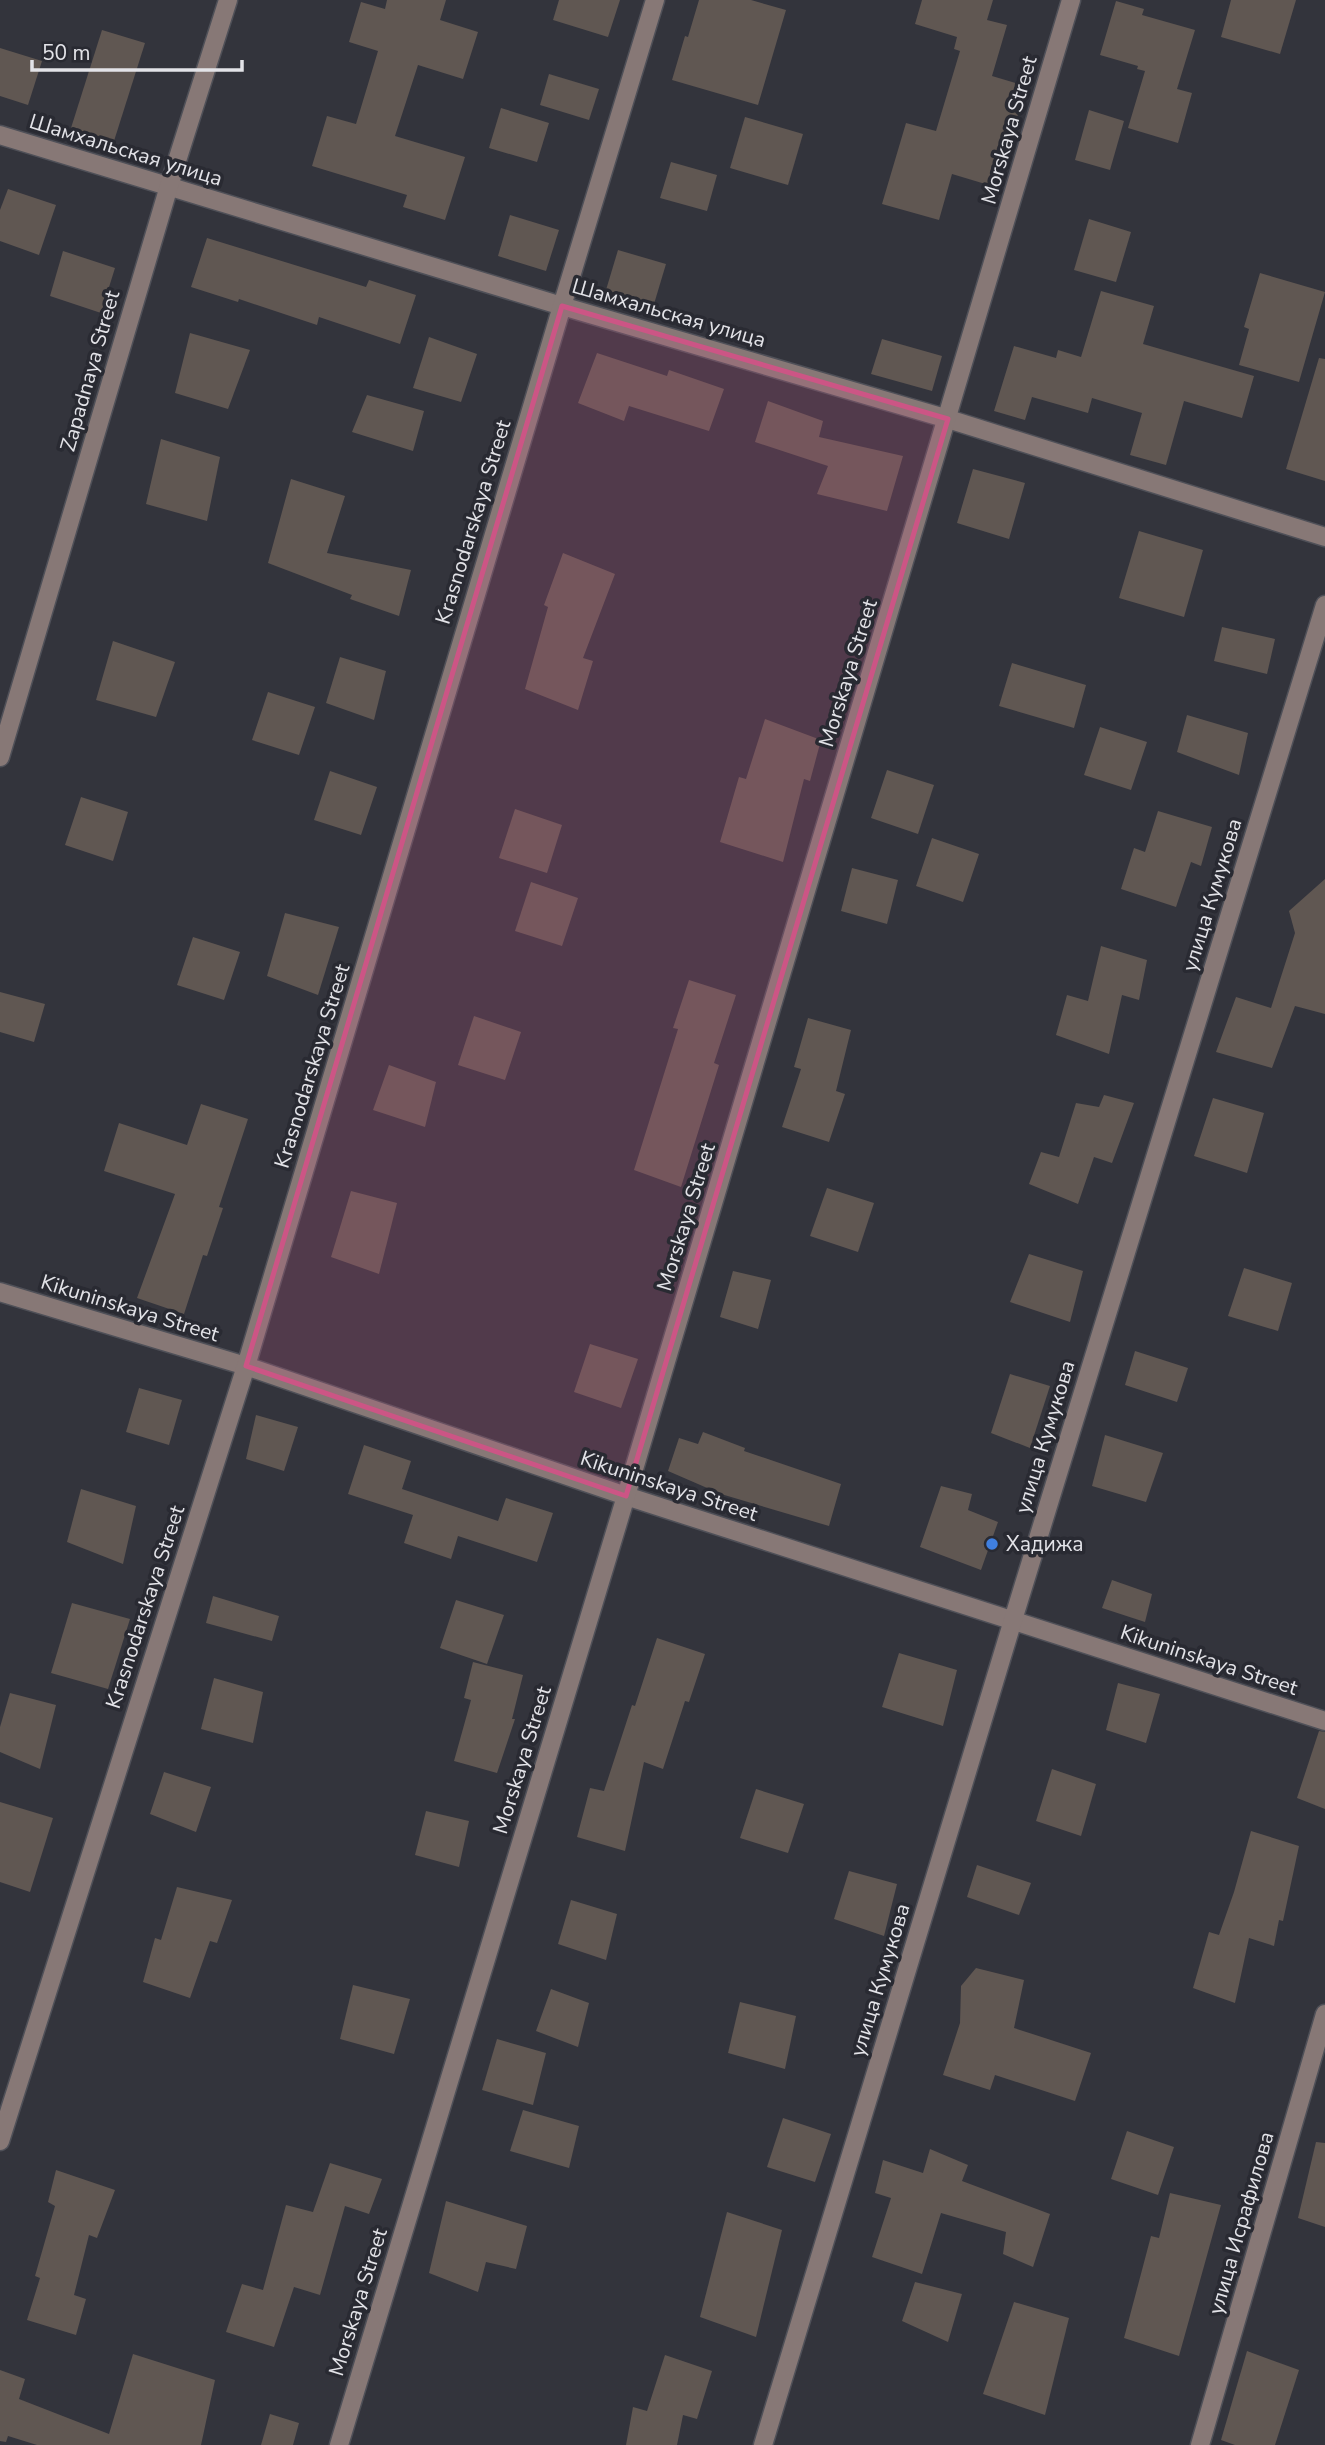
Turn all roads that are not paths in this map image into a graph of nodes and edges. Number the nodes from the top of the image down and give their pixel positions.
1 (228, 0) edge
2 (655, 0) edge
3 (1071, 0) edge
4 (0, 135) edge
5 (169, 186) junction
6 (562, 306) junction
7 (948, 419) junction
8 (1325, 537) edge
9 (1325, 605) edge
10 (0, 757) edge
11 (0, 1292) edge
12 (246, 1366) junction
13 (626, 1496) junction
14 (1013, 1620) junction
15 (1325, 1721) edge
16 (1325, 2014) edge
17 (0, 2141) edge
18 (339, 2445) edge
19 (763, 2445) edge
20 (1200, 2445) edge

1 - 5 street, Zapadnaya Street
2 - 6 street, Krasnodarskaya Street
3 - 7 street, Morskaya Street
4 - 5 street, Шамхальская улица
5 - 6 street, Шамхальская улица
5 - 10 street, Zapadnaya Street
6 - 7 street, Шамхальская улица
6 - 12 street, Krasnodarskaya Street
7 - 8 street, Шамхальская улица
7 - 13 street, Morskaya Street
9 - 14 street, улица Кумукова
11 - 12 street, Kikuninskaya Street
12 - 13 street, Kikuninskaya Street
12 - 17 street, Krasnodarskaya Street
13 - 14 street, Kikuninskaya Street
13 - 18 street, Morskaya Street
14 - 15 street, Kikuninskaya Street
14 - 19 street, улица Кумукова
16 - 20 street, улица Исрафилова

